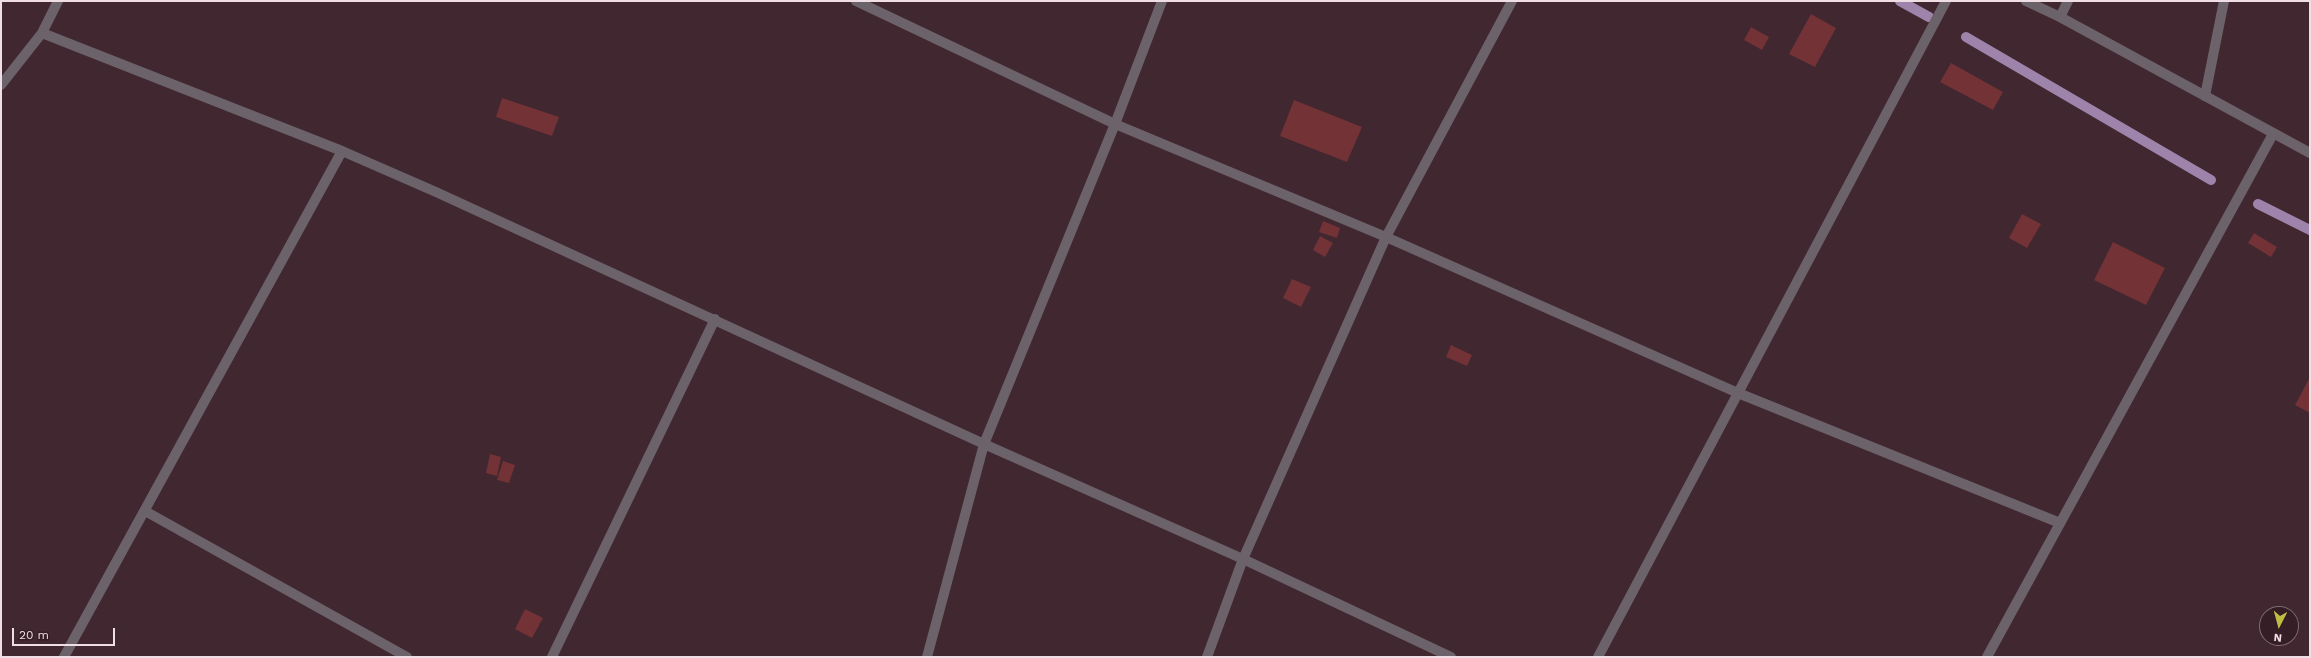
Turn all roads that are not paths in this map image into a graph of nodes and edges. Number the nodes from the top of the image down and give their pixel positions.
1 (58, 1) edge
2 (856, 1) edge
3 (1162, 1) edge
4 (1512, 1) edge
5 (1946, 1) edge
6 (2026, 1) edge
7 (2068, 1) edge
8 (2224, 1) edge
9 (2060, 17) junction
10 (42, 33) junction
11 (1, 85) edge
12 (2205, 96) junction
13 (1114, 124) junction
14 (2273, 134) junction
15 (342, 151) junction
16 (2310, 153) edge
17 (1386, 237) junction
18 (715, 319) junction
19 (1738, 393) junction
20 (984, 444) junction
21 (145, 511) junction
22 (2060, 523) junction
23 (1243, 559) junction
24 (64, 657) edge
25 (407, 657) edge
26 (552, 657) edge
27 (927, 657) edge
28 (1207, 657) edge
29 (1451, 657) edge
30 (1598, 657) edge
31 (1987, 657) edge

1 - 10 street
2 - 13 street
3 - 13 street
4 - 17 street
5 - 19 street
6 - 9 street
7 - 9 street
8 - 12 street
9 - 12 street
10 - 11 street
10 - 15 street
12 - 14 street
13 - 17 street
13 - 20 street
14 - 16 street
14 - 22 street
15 - 18 street
15 - 21 street
17 - 19 street
17 - 23 street
18 - 20 street
18 - 26 street
19 - 22 street
19 - 30 street
20 - 23 street
20 - 27 street
21 - 24 street
21 - 25 street
22 - 31 street
23 - 28 street
23 - 29 street

